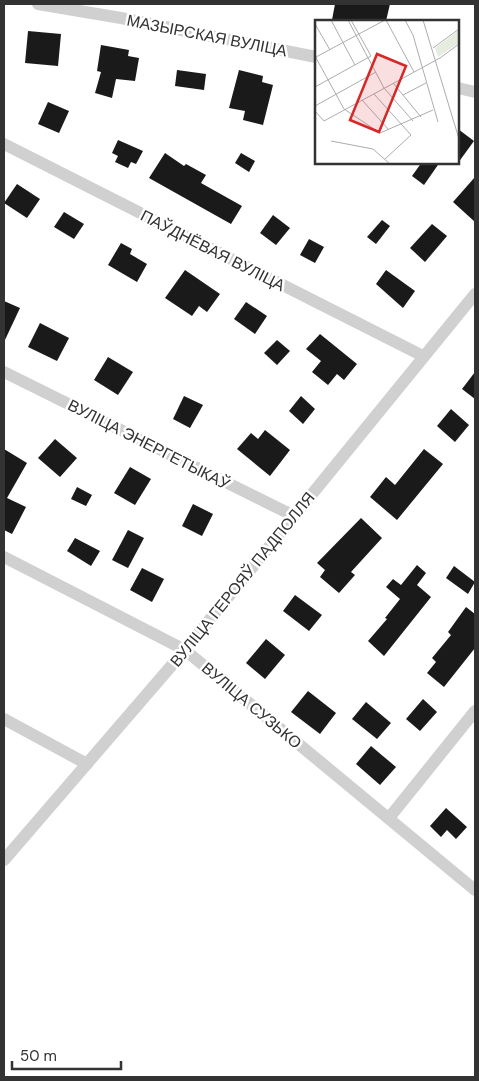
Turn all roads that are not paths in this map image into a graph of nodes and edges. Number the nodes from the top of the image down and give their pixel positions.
1 (38, 4) edge
2 (315, 57) edge
3 (459, 88) edge
4 (475, 92) edge
5 (4, 144) edge
6 (475, 294) edge
7 (423, 356) junction
8 (4, 372) edge
9 (294, 516) junction
10 (4, 557) edge
11 (186, 650) junction
12 (475, 712) edge
13 (4, 719) edge
14 (87, 764) junction
15 (389, 818) junction
16 (4, 860) edge
17 (475, 890) edge

1 - 2 street, МАЗЫРСКАЯ ВУЛІЦА
3 - 4 street
5 - 7 street, ПАЎДНЁВАЯ ВУЛІЦА
6 - 7 street, ВУЛІЦА ГЕРОЯЎ ПАДПОЛЛЯ
7 - 9 street, ВУЛІЦА ГЕРОЯЎ ПАДПОЛЛЯ
8 - 9 street, ВУЛІЦА ЭНЕРГЕТЫКАЎ
9 - 11 street, ВУЛІЦА ГЕРОЯЎ ПАДПОЛЛЯ
10 - 11 street, ВУЛІЦА СУЗЬКО
11 - 14 street, ВУЛІЦА ГЕРОЯЎ ПАДПОЛЛЯ
11 - 15 street, ВУЛІЦА СУЗЬКО
12 - 15 street
13 - 14 street
14 - 16 street, ВУЛІЦА ГЕРОЯЎ ПАДПОЛЛЯ
15 - 17 street, ВУЛІЦА СУЗЬКО

